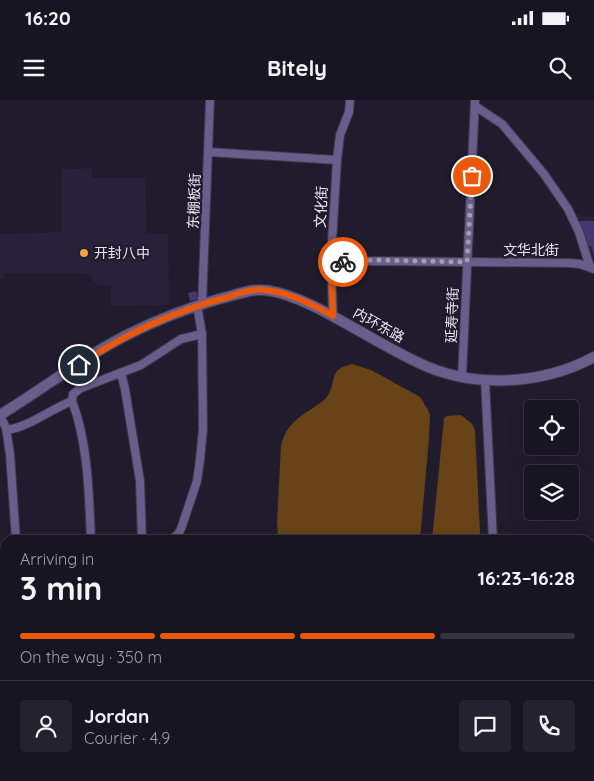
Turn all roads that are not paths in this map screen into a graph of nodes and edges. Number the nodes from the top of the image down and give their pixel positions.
1 (210, 100) edge
2 (350, 100) edge
3 (475, 103) edge
4 (208, 152) junction
5 (337, 160) junction
6 (331, 262) junction
7 (467, 262) junction
8 (592, 268) edge
9 (199, 304) junction
10 (333, 316) junction
11 (202, 334) junction
12 (594, 357) edge
13 (121, 373) junction
14 (462, 376) junction
15 (485, 380) junction
16 (72, 401) junction
17 (0, 415) edge
18 (6, 430) junction
19 (16, 535) edge
20 (91, 535) edge
21 (142, 535) edge
22 (177, 535) edge
23 (493, 535) edge

1 - 4 street, 东棚板街
2 - 5 street, 文化街
3 - 7 street, 延寿寺街
3 - 8 street, 延寿寺街
4 - 5 street
4 - 9 street, 东棚板街
5 - 6 street, 文化街
6 - 7 street, 文华北街
6 - 10 street, 文化街
7 - 8 street, 文华北街
7 - 14 street, 延寿寺街
9 - 10 street, 内环东路
9 - 11 street, 东棚板街
9 - 17 street, 内环东路
10 - 14 street, 内环东路
11 - 13 street
11 - 22 street, 东棚板街
12 - 15 street, 内环东路
13 - 16 street
13 - 21 street
14 - 15 street, 内环东路
15 - 23 street
16 - 18 street
16 - 20 street
17 - 18 street
18 - 19 street

